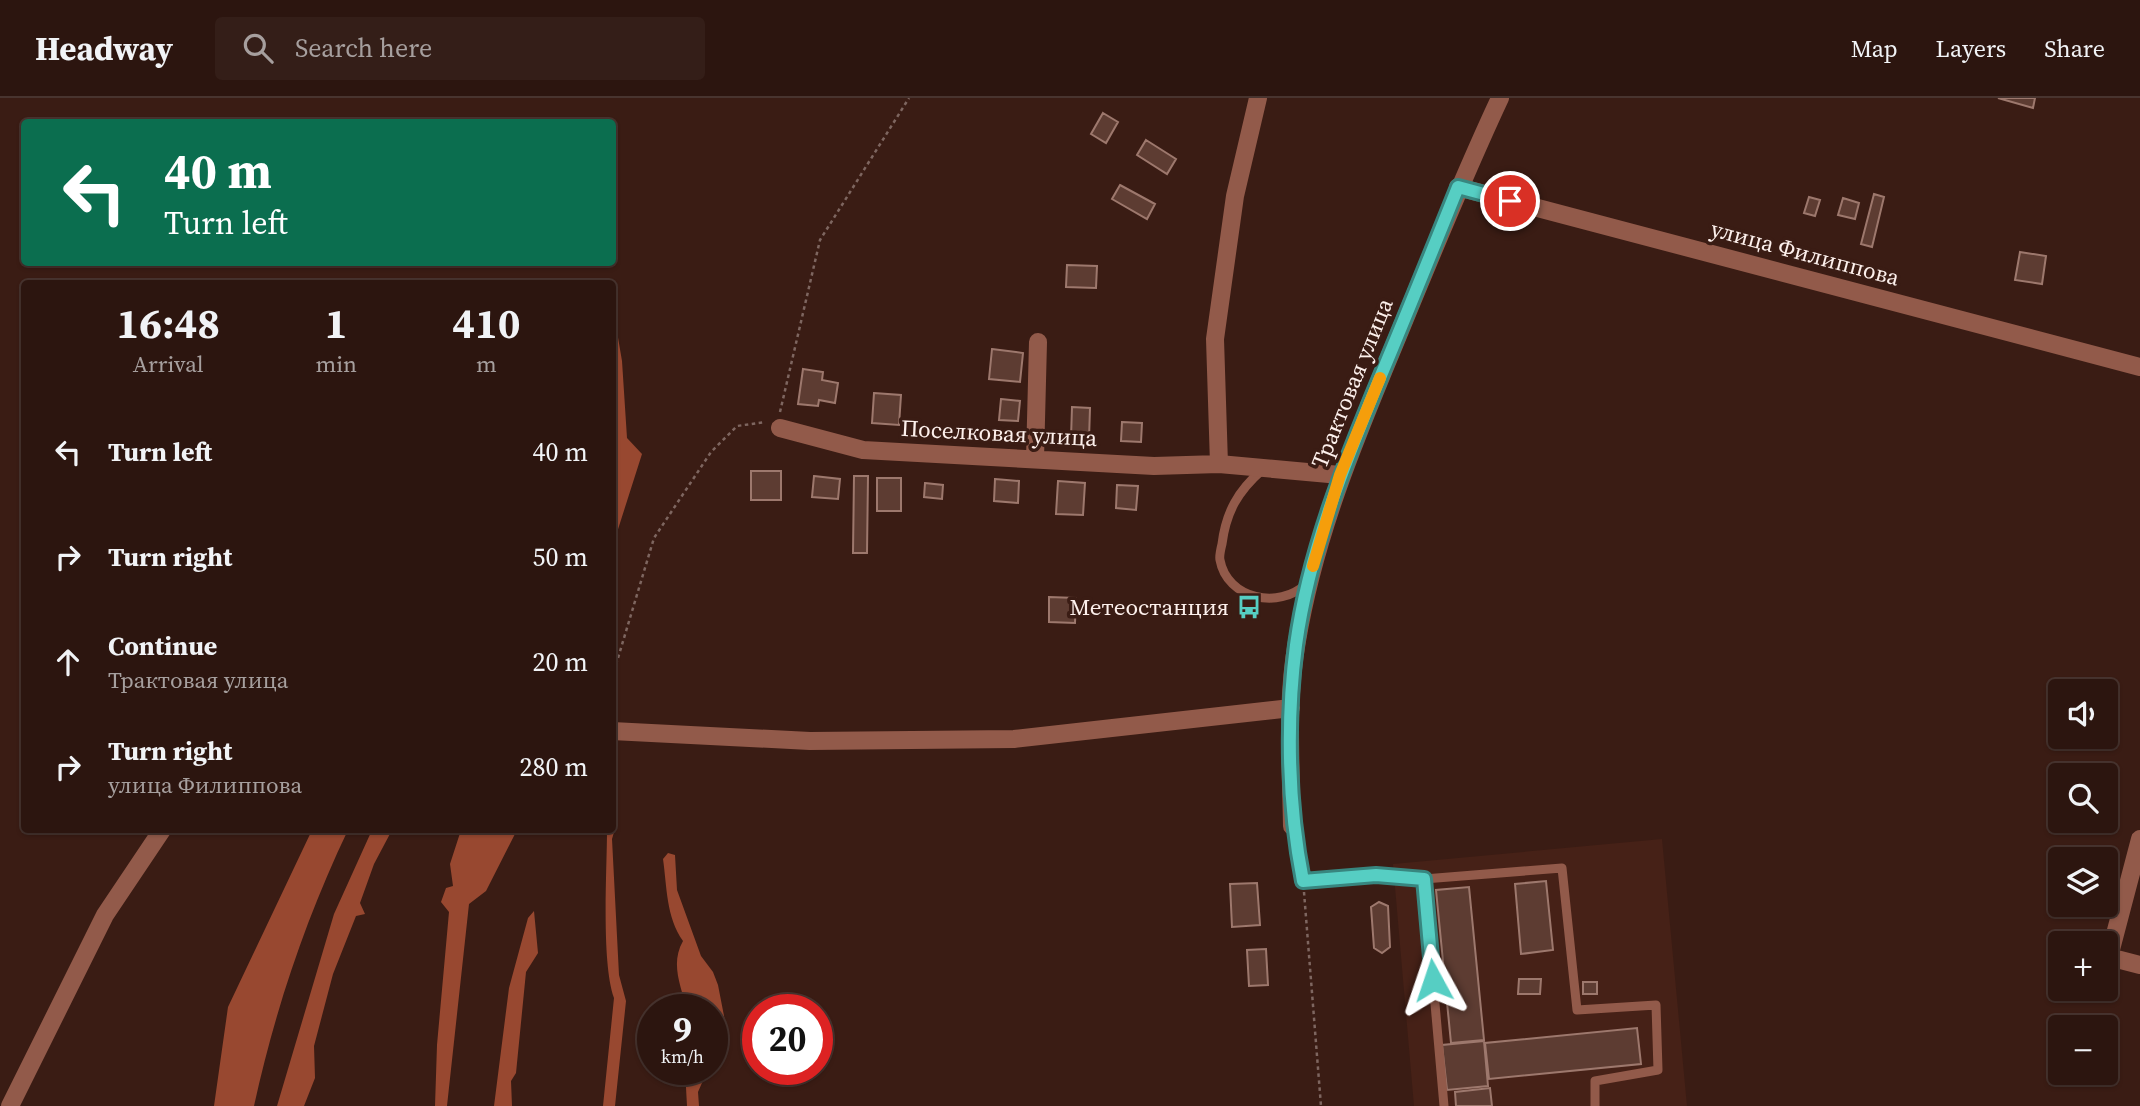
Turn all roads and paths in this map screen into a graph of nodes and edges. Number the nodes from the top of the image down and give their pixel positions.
1 (909, 98) edge
2 (1258, 98) edge
3 (1500, 98) edge
4 (1458, 187) junction
5 (1038, 342) dead end
6 (2140, 367) edge
7 (780, 428) junction
8 (1035, 459) junction
9 (1219, 464) junction
10 (1262, 470) junction
11 (1340, 475) junction
12 (1308, 582) junction
13 (616, 665) edge
14 (1291, 708) junction
15 (616, 731) edge
16 (1292, 826) joint
17 (160, 833) edge
18 (2140, 839) edge
19 (1424, 879) junction
20 (1303, 881) junction
21 (2140, 965) edge
22 (10, 1106) edge
23 (1321, 1106) edge
24 (1444, 1106) edge
25 (1595, 1106) edge

1 - 7 path
2 - 9 street
3 - 4 street, Трактовая улица
4 - 6 street, улица Филиппова
4 - 11 street, Трактовая улица
5 - 8 street
7 - 8 street, Поселковая улица
7 - 13 path
8 - 9 street, Поселковая улица
9 - 10 street, Поселковая улица
10 - 11 street, Поселковая улица
10 - 12 lane
11 - 12 street, Трактовая улица
12 - 14 street, Трактовая улица
14 - 15 street
14 - 16 street, Трактовая улица
16 - 20 lane
17 - 22 street
18 - 21 street
19 - 20 lane
19 - 24 lane
19 - 25 lane
20 - 23 path

